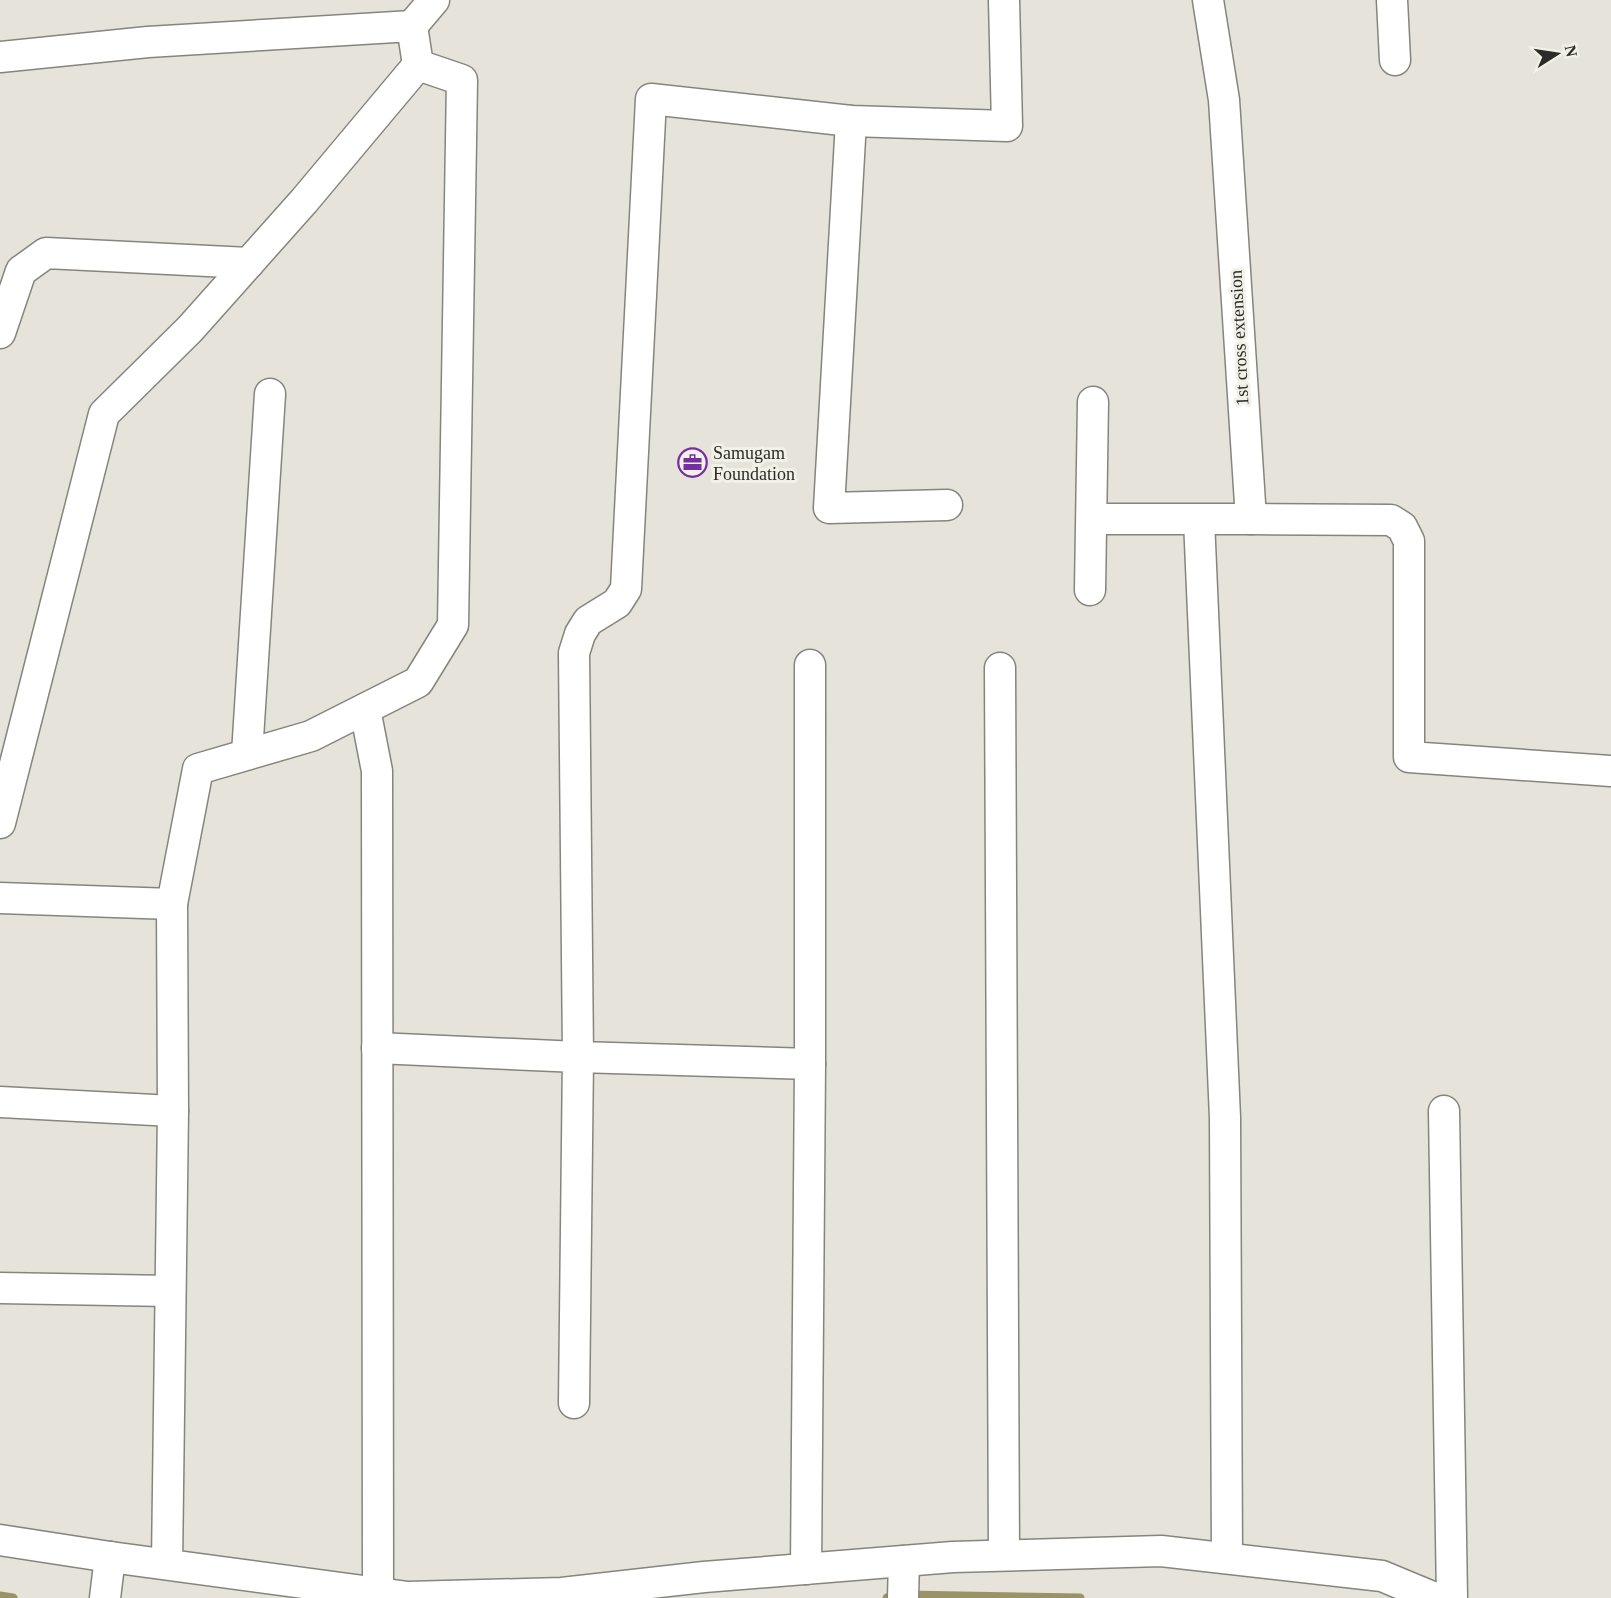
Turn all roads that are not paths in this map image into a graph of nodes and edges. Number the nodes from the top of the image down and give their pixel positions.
1 (434, 0) edge
2 (1004, 0) edge
3 (1208, 0) edge
4 (1392, 0) edge
5 (412, 26) junction
6 (0, 57) edge
7 (1395, 60) dead end
8 (418, 65) junction
9 (851, 121) junction
10 (249, 263) junction
11 (0, 333) edge
12 (270, 394) dead end
13 (1093, 402) dead end
14 (946, 505) dead end
15 (1092, 519) junction
16 (1251, 519) junction
17 (1199, 520) junction
18 (1090, 590) dead end
19 (810, 665) dead end
20 (1000, 668) dead end
21 (364, 709) junction
22 (247, 754) junction
23 (1611, 771) edge
24 (0, 823) edge
25 (0, 898) edge
26 (172, 904) junction
27 (377, 1048) junction
28 (578, 1057) junction
29 (810, 1064) junction
30 (0, 1102) edge
31 (173, 1111) junction
32 (1444, 1111) dead end
33 (0, 1288) edge
34 (170, 1291) junction
35 (574, 1403) dead end
36 (0, 1540) edge
37 (1004, 1555) junction
38 (110, 1557) junction
39 (1227, 1558) junction
40 (904, 1561) junction
41 (166, 1564) junction
42 (806, 1569) junction
43 (378, 1593) junction
44 (105, 1598) edge
45 (903, 1598) edge
46 (1435, 1598) edge
47 (1452, 1598) edge

1 - 5 street
2 - 9 street
3 - 16 street, 1st cross extension
4 - 7 street
5 - 6 street
5 - 8 street
8 - 10 street
8 - 21 street
9 - 14 street
9 - 28 street
10 - 11 street
10 - 24 street
12 - 22 street
13 - 15 street
15 - 17 street
15 - 18 street
16 - 17 street
16 - 23 street
17 - 39 street
19 - 29 street
20 - 37 street
21 - 22 street
21 - 27 street
22 - 26 street
25 - 26 street
26 - 31 street
27 - 28 street
27 - 43 street
28 - 29 street
28 - 35 street
29 - 42 street
30 - 31 street
31 - 34 street
32 - 47 street
33 - 34 street
34 - 41 street
36 - 38 street
37 - 39 street
37 - 40 street
38 - 41 street
38 - 44 street
39 - 46 street
40 - 42 street
40 - 45 street
41 - 43 street
42 - 43 street

